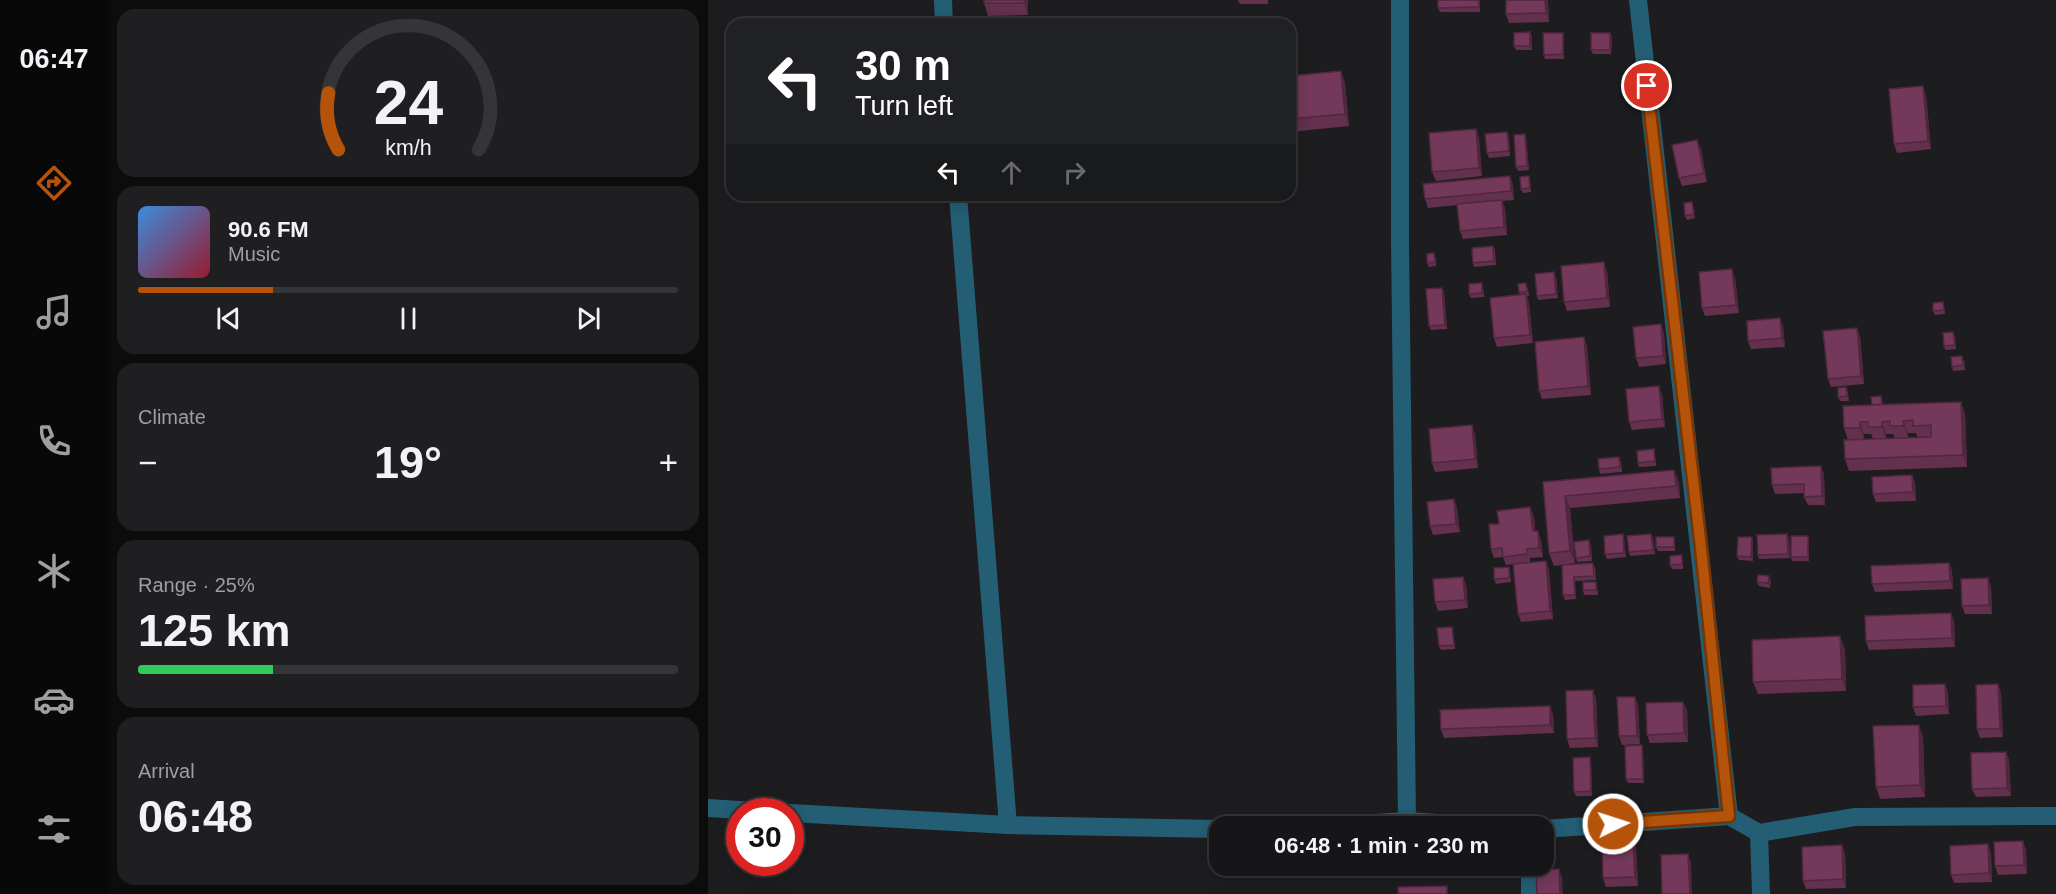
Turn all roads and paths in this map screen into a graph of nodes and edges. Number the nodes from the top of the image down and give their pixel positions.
1 (943, 0) edge
2 (1400, 0) edge
3 (1638, 0) edge
4 (944, 18) edge
5 (958, 201) edge
6 (708, 808) edge
7 (726, 809) edge
8 (804, 814) edge
9 (1407, 816) edge
10 (1729, 816) junction
11 (2056, 816) edge
12 (1008, 825) junction
13 (1554, 828) edge
14 (1209, 829) edge
15 (1759, 833) junction
16 (1530, 876) edge
17 (1530, 894) edge
18 (1761, 894) edge

1 - 4 street
2 - 9 street
3 - 10 street
5 - 12 street
6 - 7 street
8 - 12 street
10 - 13 street
10 - 15 street
11 - 15 street
12 - 14 street
15 - 18 street
16 - 17 street

